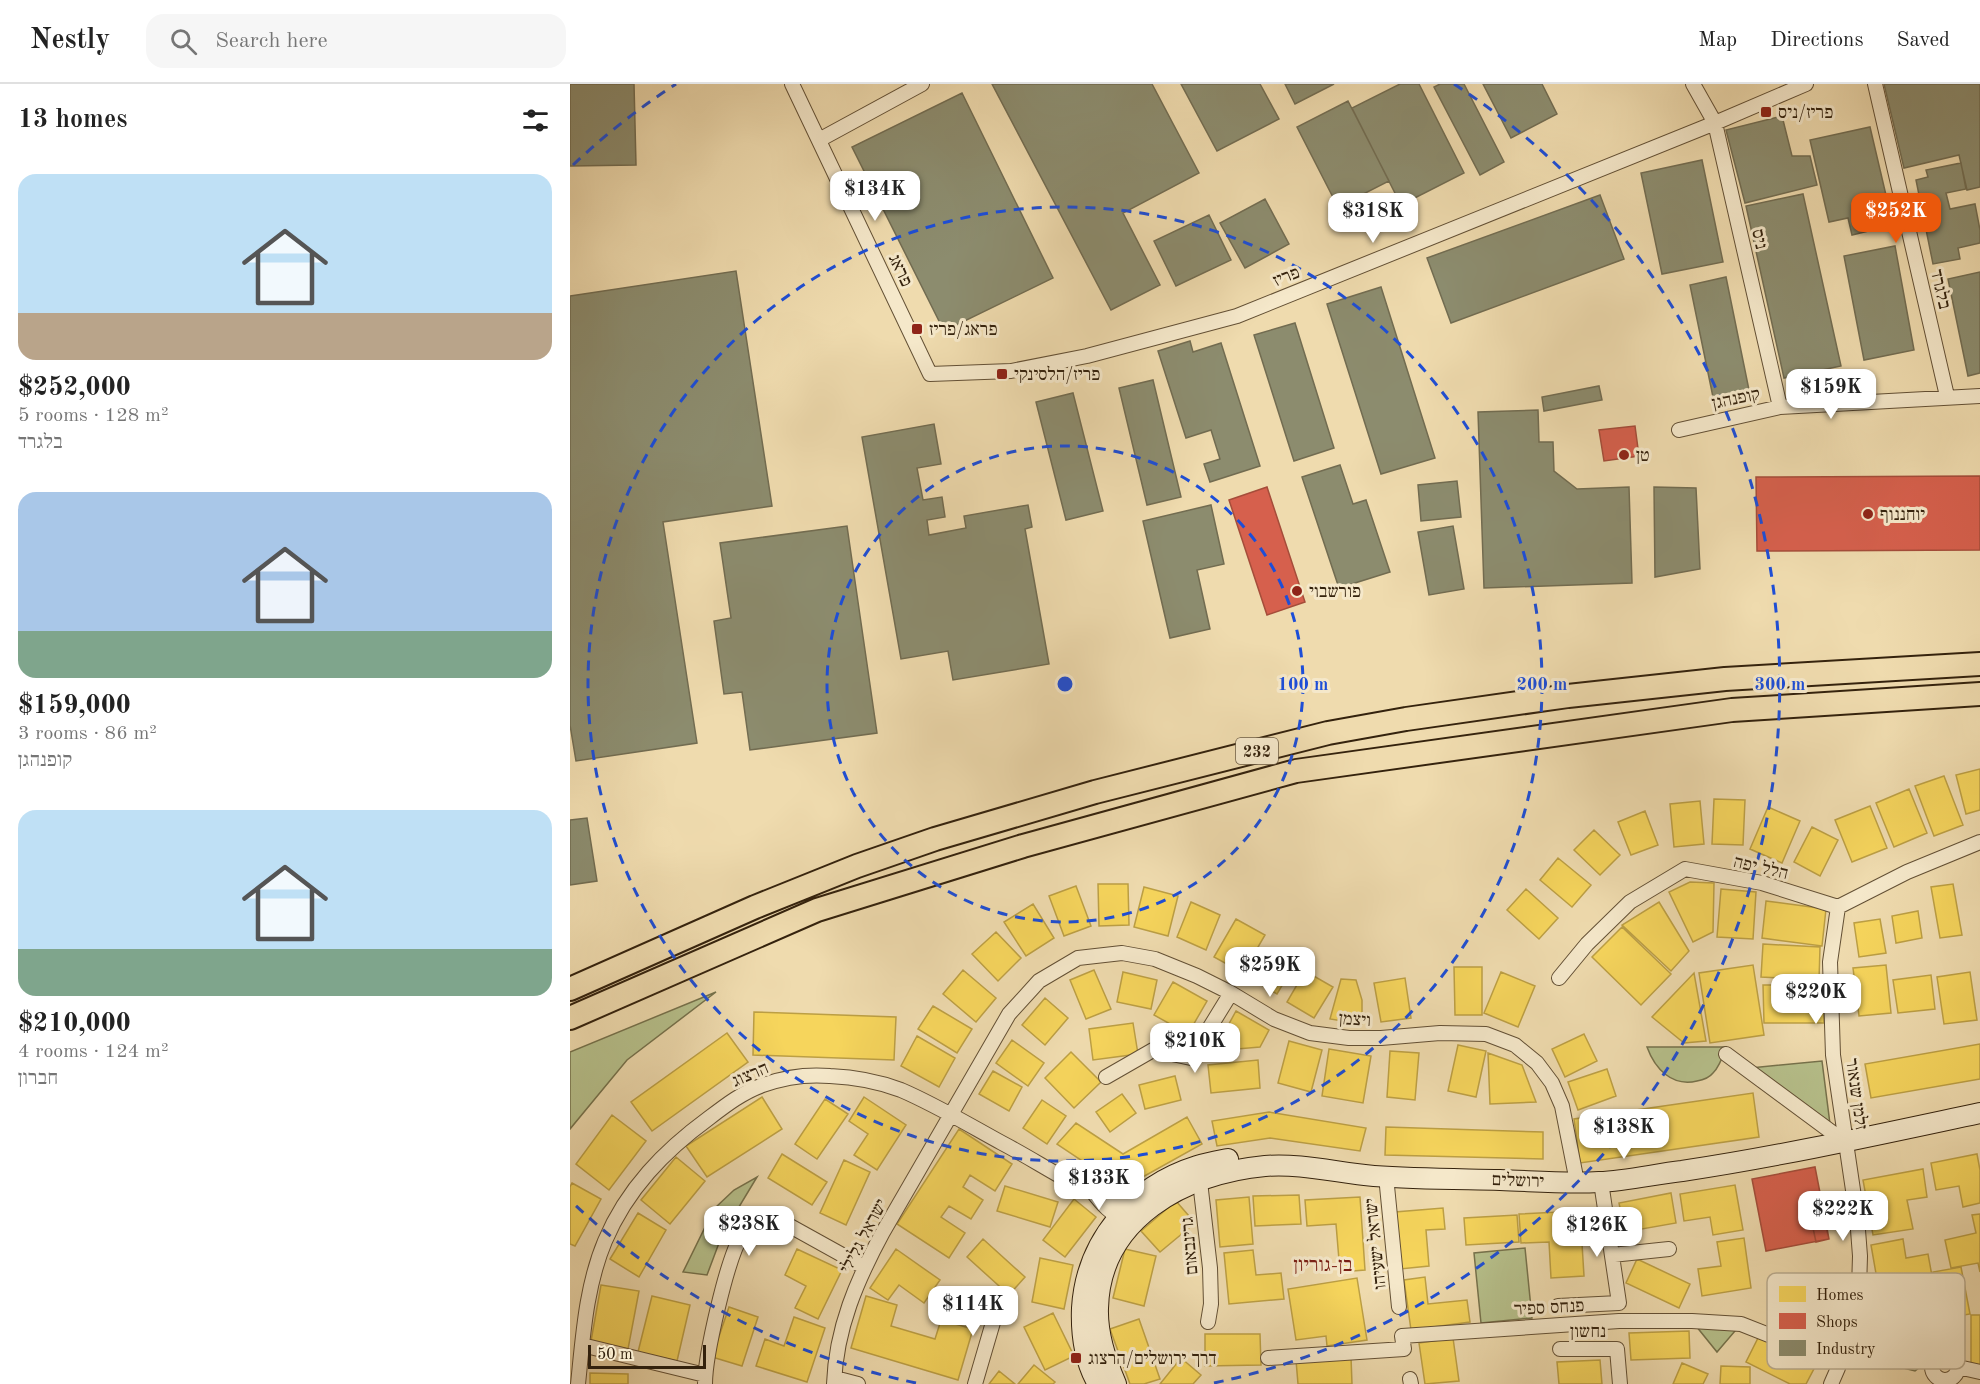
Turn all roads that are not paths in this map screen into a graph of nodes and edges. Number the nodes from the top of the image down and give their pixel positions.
1 (792, 84) edge
2 (922, 84) edge
3 (1693, 84) edge
4 (1806, 84) edge
5 (1875, 84) edge
6 (1715, 123) junction
7 (819, 140) junction
8 (930, 374) joint
9 (1947, 396) junction
10 (1980, 396) edge
11 (1780, 407) junction
12 (1679, 430) dead end
13 (1980, 664) edge
14 (1980, 693) edge
15 (1980, 842) edge
16 (1838, 908) junction
17 (1559, 978) dead end
18 (570, 989) edge
19 (1231, 993) junction
20 (570, 1018) edge
21 (1726, 1054) dead end
22 (1106, 1077) dead end
23 (1980, 1113) edge
24 (952, 1115) junction
25 (1845, 1142) junction
26 (1199, 1173) junction
27 (1386, 1176) junction
28 (1577, 1182) junction
29 (1601, 1182) junction
30 (1126, 1217) junction
31 (1669, 1249) dead end
32 (1612, 1255) junction
33 (864, 1267) junction
34 (1860, 1273) edge
35 (956, 1295) dead end
36 (1557, 1306) dead end
37 (1399, 1307) dead end
38 (1208, 1322) dead end
39 (1767, 1334) edge
40 (582, 1345) junction
41 (1560, 1349) dead end
42 (1269, 1358) dead end
43 (1837, 1369) edge
44 (1965, 1369) edge
45 (1980, 1372) edge
46 (705, 1379) edge
47 (835, 1381) edge
48 (579, 1384) edge
49 (858, 1384) edge
50 (975, 1384) edge
51 (1098, 1384) edge
52 (1116, 1384) edge
53 (1620, 1384) edge
54 (1831, 1384) edge

1 - 7 street, פראג
2 - 7 street
3 - 6 street, ניס
4 - 6 street, פריז
5 - 9 street, בלגרד
6 - 8 street, פריז
6 - 11 street, ניס
7 - 8 street, פראג
9 - 10 street, קופנהגן
9 - 11 street, קופנהגן
11 - 12 street, קופנהגן
13 - 18 main road, 232
14 - 20 main road, 232
15 - 16 street
16 - 17 street, הלל יפה
16 - 25 street, זלמן שנאור
19 - 22 street
19 - 24 street, ויצמן
19 - 28 street, ויצמן
21 - 25 street
23 - 25 street, ירושלים
24 - 30 street, הרצוג
24 - 33 street, ישראל גלילי
24 - 40 street, הרצוג
25 - 29 street, ירושלים
25 - 34 street, זלמן שנאור
26 - 27 street, ירושלים
26 - 30 street, ירושלים
26 - 38 street, גרינבאום
27 - 28 street, ירושלים
27 - 37 street, ישראל ישעיהו
28 - 29 street, ירושלים
29 - 32 street
30 - 51 street, ירושלים
30 - 52 street, ירושלים
31 - 32 street
32 - 36 street
33 - 46 street
33 - 47 street, ישראל גלילי
35 - 50 street
39 - 42 street, פנחס ספיר
40 - 46 street
40 - 48 street, הרצוג
41 - 53 street, נחשון
43 - 54 street, זלמן שנאור
44 - 45 street
47 - 49 street

